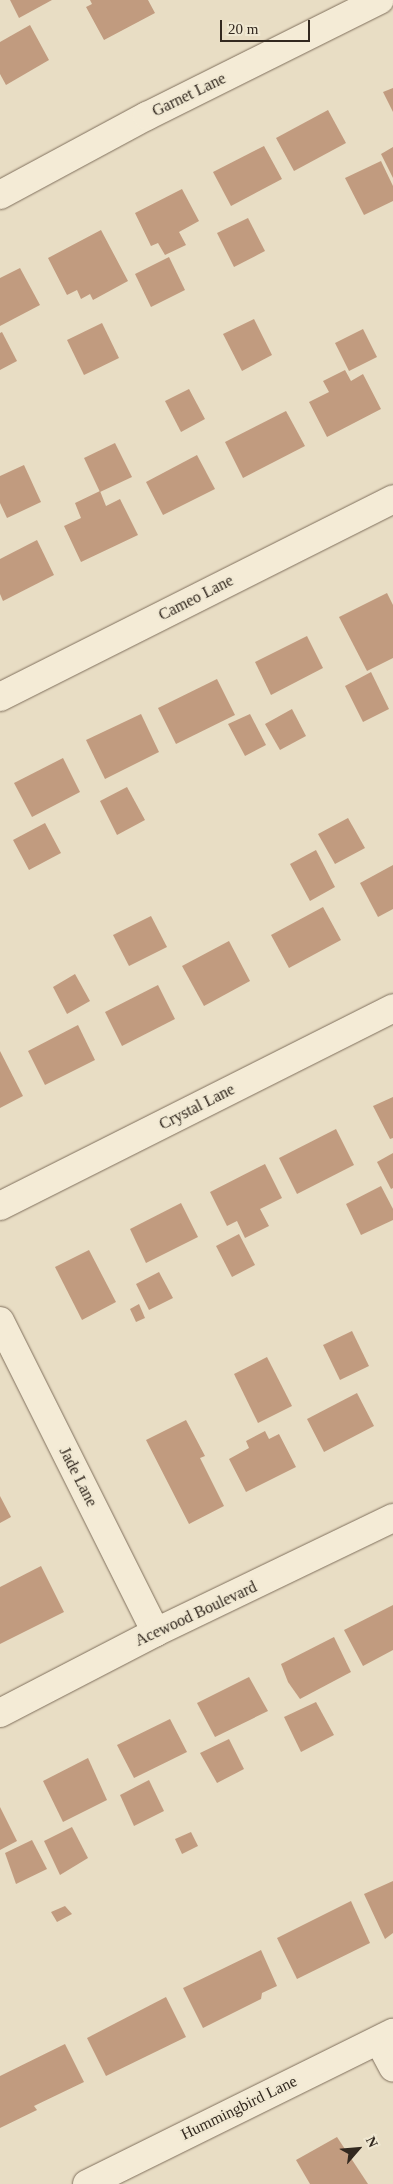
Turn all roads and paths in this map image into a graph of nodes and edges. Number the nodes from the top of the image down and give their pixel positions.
1 (380, 0) edge
2 (0, 195) edge
3 (393, 499) edge
4 (0, 697) edge
5 (393, 1008) edge
6 (0, 1206) edge
7 (0, 1321) edge
8 (393, 1518) edge
9 (156, 1632) junction
10 (0, 1713) edge
11 (386, 2037) edge
12 (393, 2067) edge
13 (86, 2184) edge

1 - 2 street, Garnet Lane
3 - 4 street, Cameo Lane
5 - 6 street, Crystal Lane
7 - 9 street, Jade Lane
8 - 9 street, Acewood Boulevard
9 - 10 street, Acewood Boulevard
11 - 12 street
11 - 13 street, Hummingbird Lane

